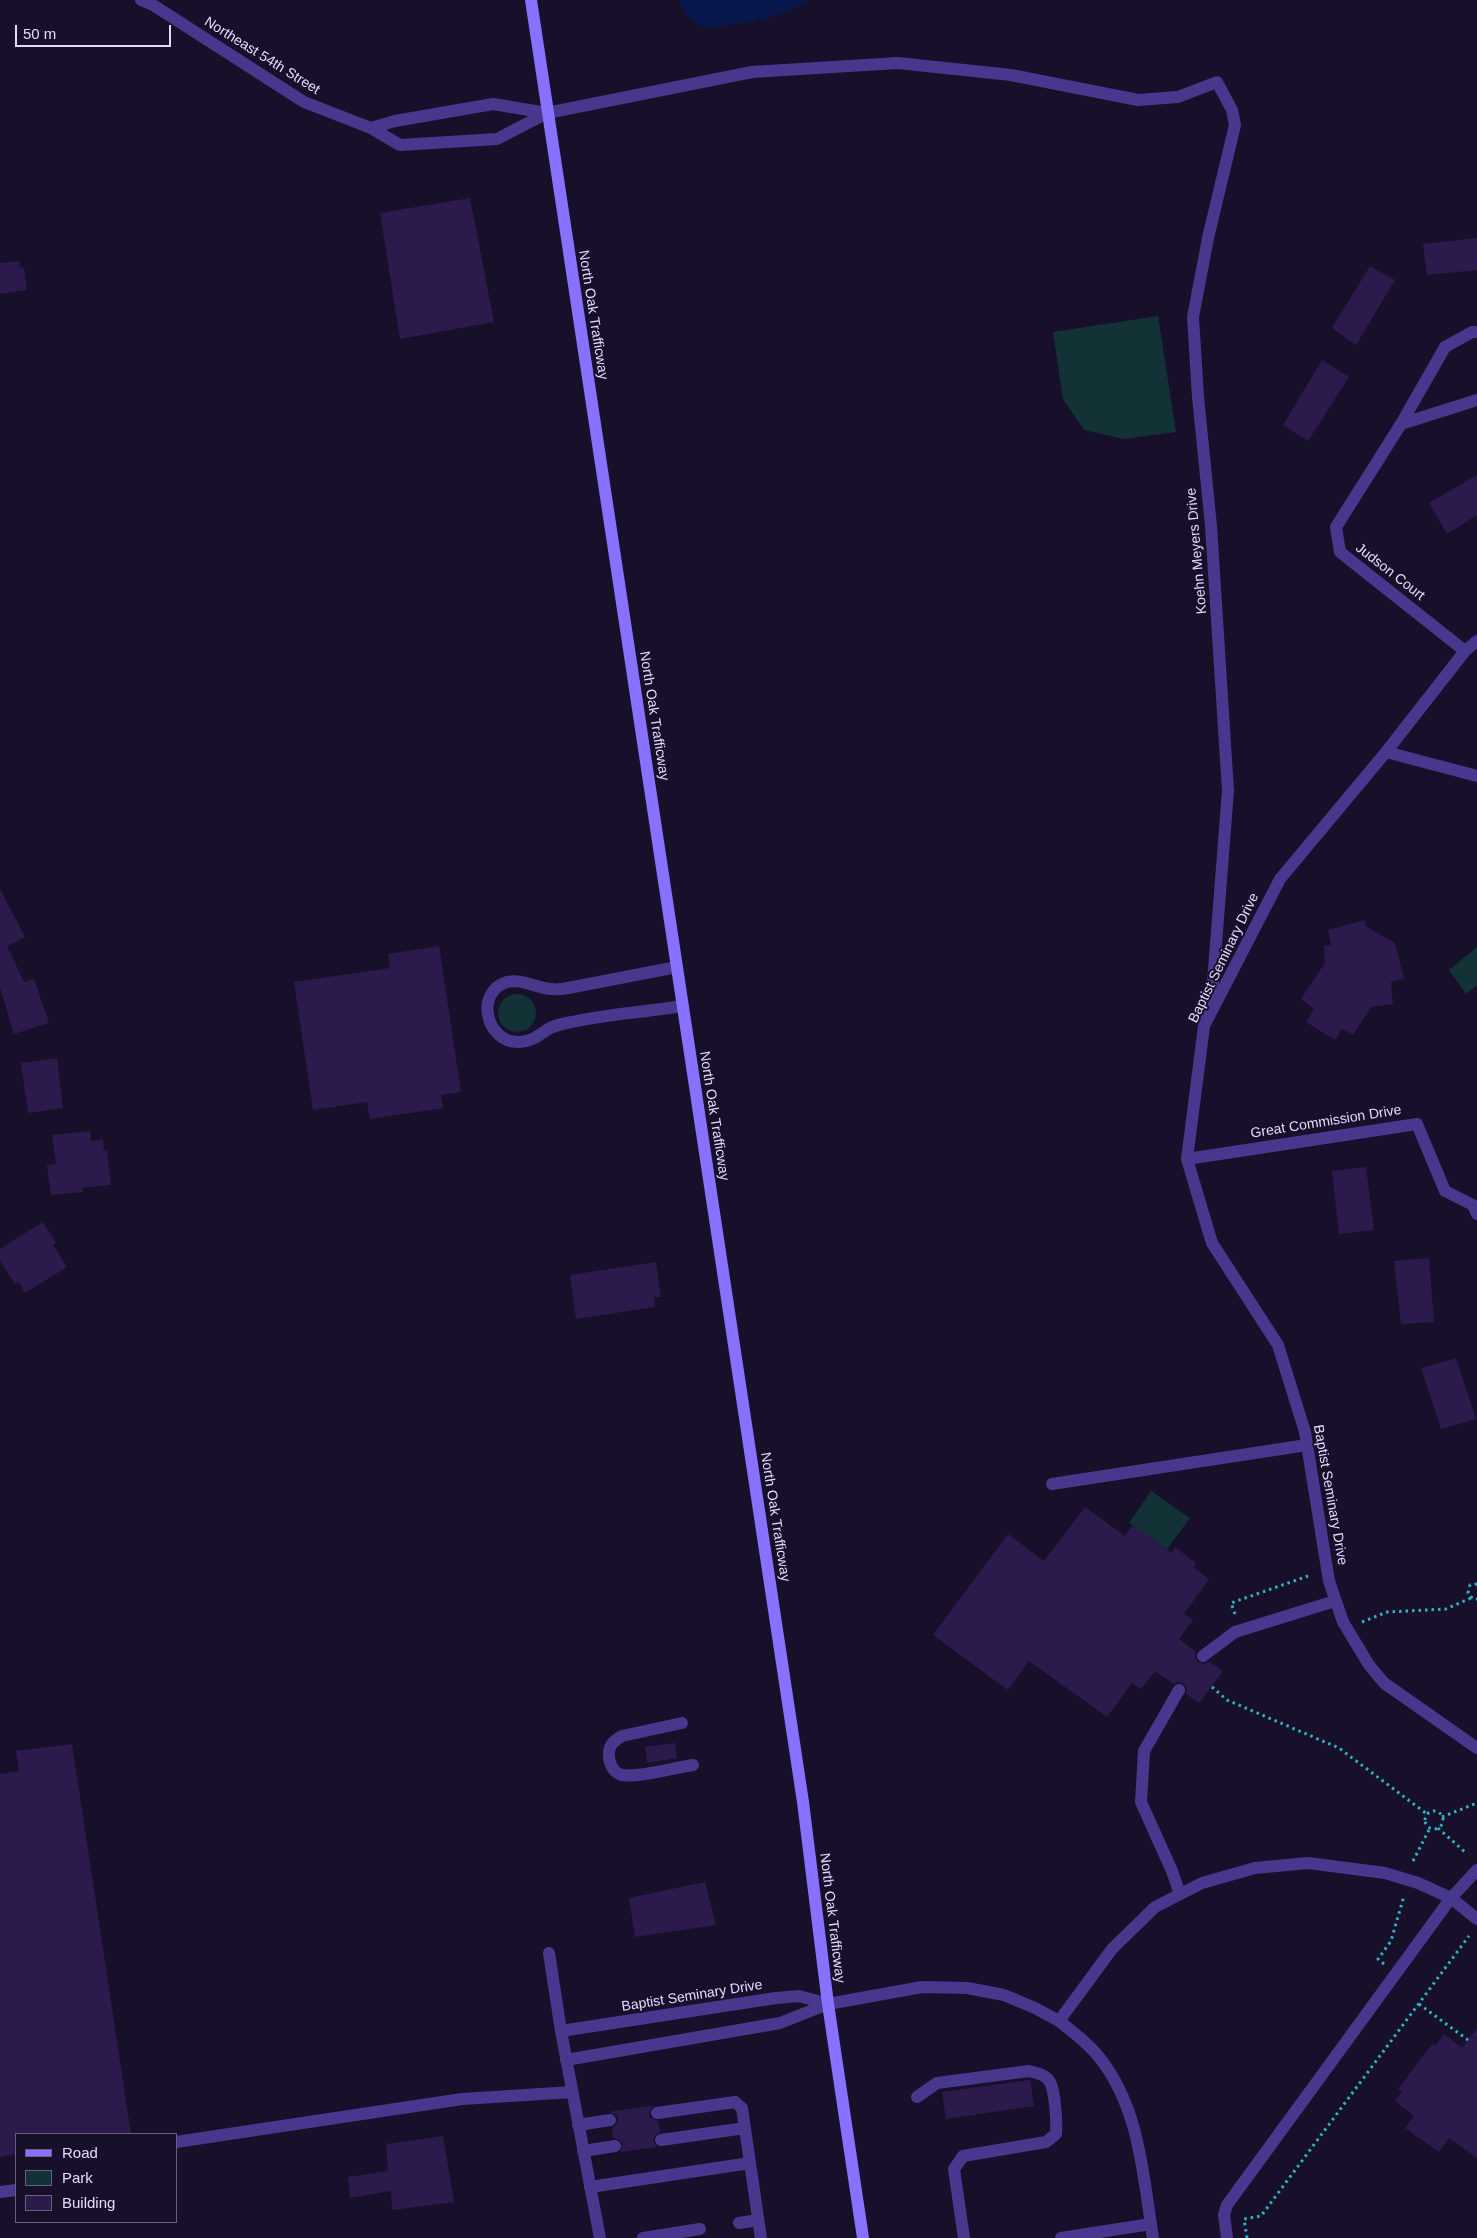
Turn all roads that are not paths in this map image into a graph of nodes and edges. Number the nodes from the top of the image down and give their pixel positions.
1 (141, 0) edge
2 (532, 0) edge
3 (547, 113) junction
4 (371, 128) junction
5 (1477, 332) edge
6 (1477, 400) edge
7 (1401, 424) junction
8 (1477, 641) edge
9 (1465, 651) junction
10 (1386, 752) junction
11 (1477, 776) edge
12 (677, 967) junction
13 (682, 1006) junction
14 (1204, 1026) junction
15 (1187, 1159) junction
16 (1477, 1214) edge
17 (1307, 1445) junction
18 (1052, 1484) dead end
19 (1335, 1601) junction
20 (1203, 1656) dead end
21 (1179, 1690) dead end
22 (682, 1722) dead end
23 (1477, 1748) edge
24 (693, 1765) dead end
25 (1477, 1870) edge
26 (1180, 1894) junction
27 (1452, 1898) junction
28 (1477, 1919) edge
29 (549, 1953) dead end
30 (828, 2004) junction
31 (1059, 2021) junction
32 (560, 2031) junction
33 (566, 2060) junction
34 (572, 2092) junction
35 (917, 2097) dead end
36 (657, 2113) dead end
37 (610, 2120) dead end
38 (578, 2125) junction
39 (745, 2128) junction
40 (661, 2140) dead end
41 (178, 2142) edge
42 (614, 2146) dead end
43 (583, 2151) junction
44 (750, 2163) junction
45 (590, 2187) junction
46 (15, 2190) edge
47 (0, 2192) edge
48 (758, 2220) junction
49 (738, 2223) dead end
50 (1151, 2224) junction
51 (700, 2229) dead end
52 (1099, 2235) edge
53 (600, 2238) edge
54 (643, 2238) edge
55 (761, 2238) edge
56 (862, 2238) edge
57 (964, 2238) edge
58 (1060, 2238) edge
59 (1153, 2238) edge
60 (1227, 2238) edge

1 - 4 street, Northeast 54th Street
2 - 3 main road, North Oak Trafficway
3 - 4 street
3 - 4 street, Northeast 54th Street
3 - 12 main road, North Oak Trafficway
3 - 14 street, Koehn Meyers Drive
5 - 7 street, Judson Court
6 - 7 street
7 - 9 street, Judson Court
8 - 9 street, Baptist Seminary Drive
9 - 10 street, Baptist Seminary Drive
10 - 11 street
10 - 14 street, Baptist Seminary Drive
12 - 13 main road, North Oak Trafficway
12 - 13 street
13 - 30 main road, North Oak Trafficway
14 - 15 street, Baptist Seminary Drive
15 - 16 street, Great Commission Drive
15 - 17 street, Baptist Seminary Drive
17 - 18 street
17 - 19 street, Baptist Seminary Drive
19 - 20 street
19 - 23 street, Baptist Seminary Drive
21 - 26 street
22 - 24 street
25 - 27 street
26 - 27 street
26 - 31 street
27 - 28 street
27 - 60 street
29 - 32 street
30 - 31 street, Baptist Seminary Drive
30 - 32 street, Baptist Seminary Drive
30 - 33 street, Baptist Seminary Drive
30 - 56 main road, North Oak Trafficway
31 - 50 street, Baptist Seminary Drive
32 - 33 street
33 - 34 street
34 - 38 street
34 - 41 street
35 - 57 street
36 - 39 street
37 - 38 street
38 - 43 street
39 - 40 street
39 - 44 street
42 - 43 street
43 - 45 street
44 - 45 street
44 - 48 street
45 - 53 street
46 - 47 street
48 - 49 street
48 - 55 street
50 - 52 street
50 - 59 street, Baptist Seminary Drive
51 - 54 street
52 - 58 street

